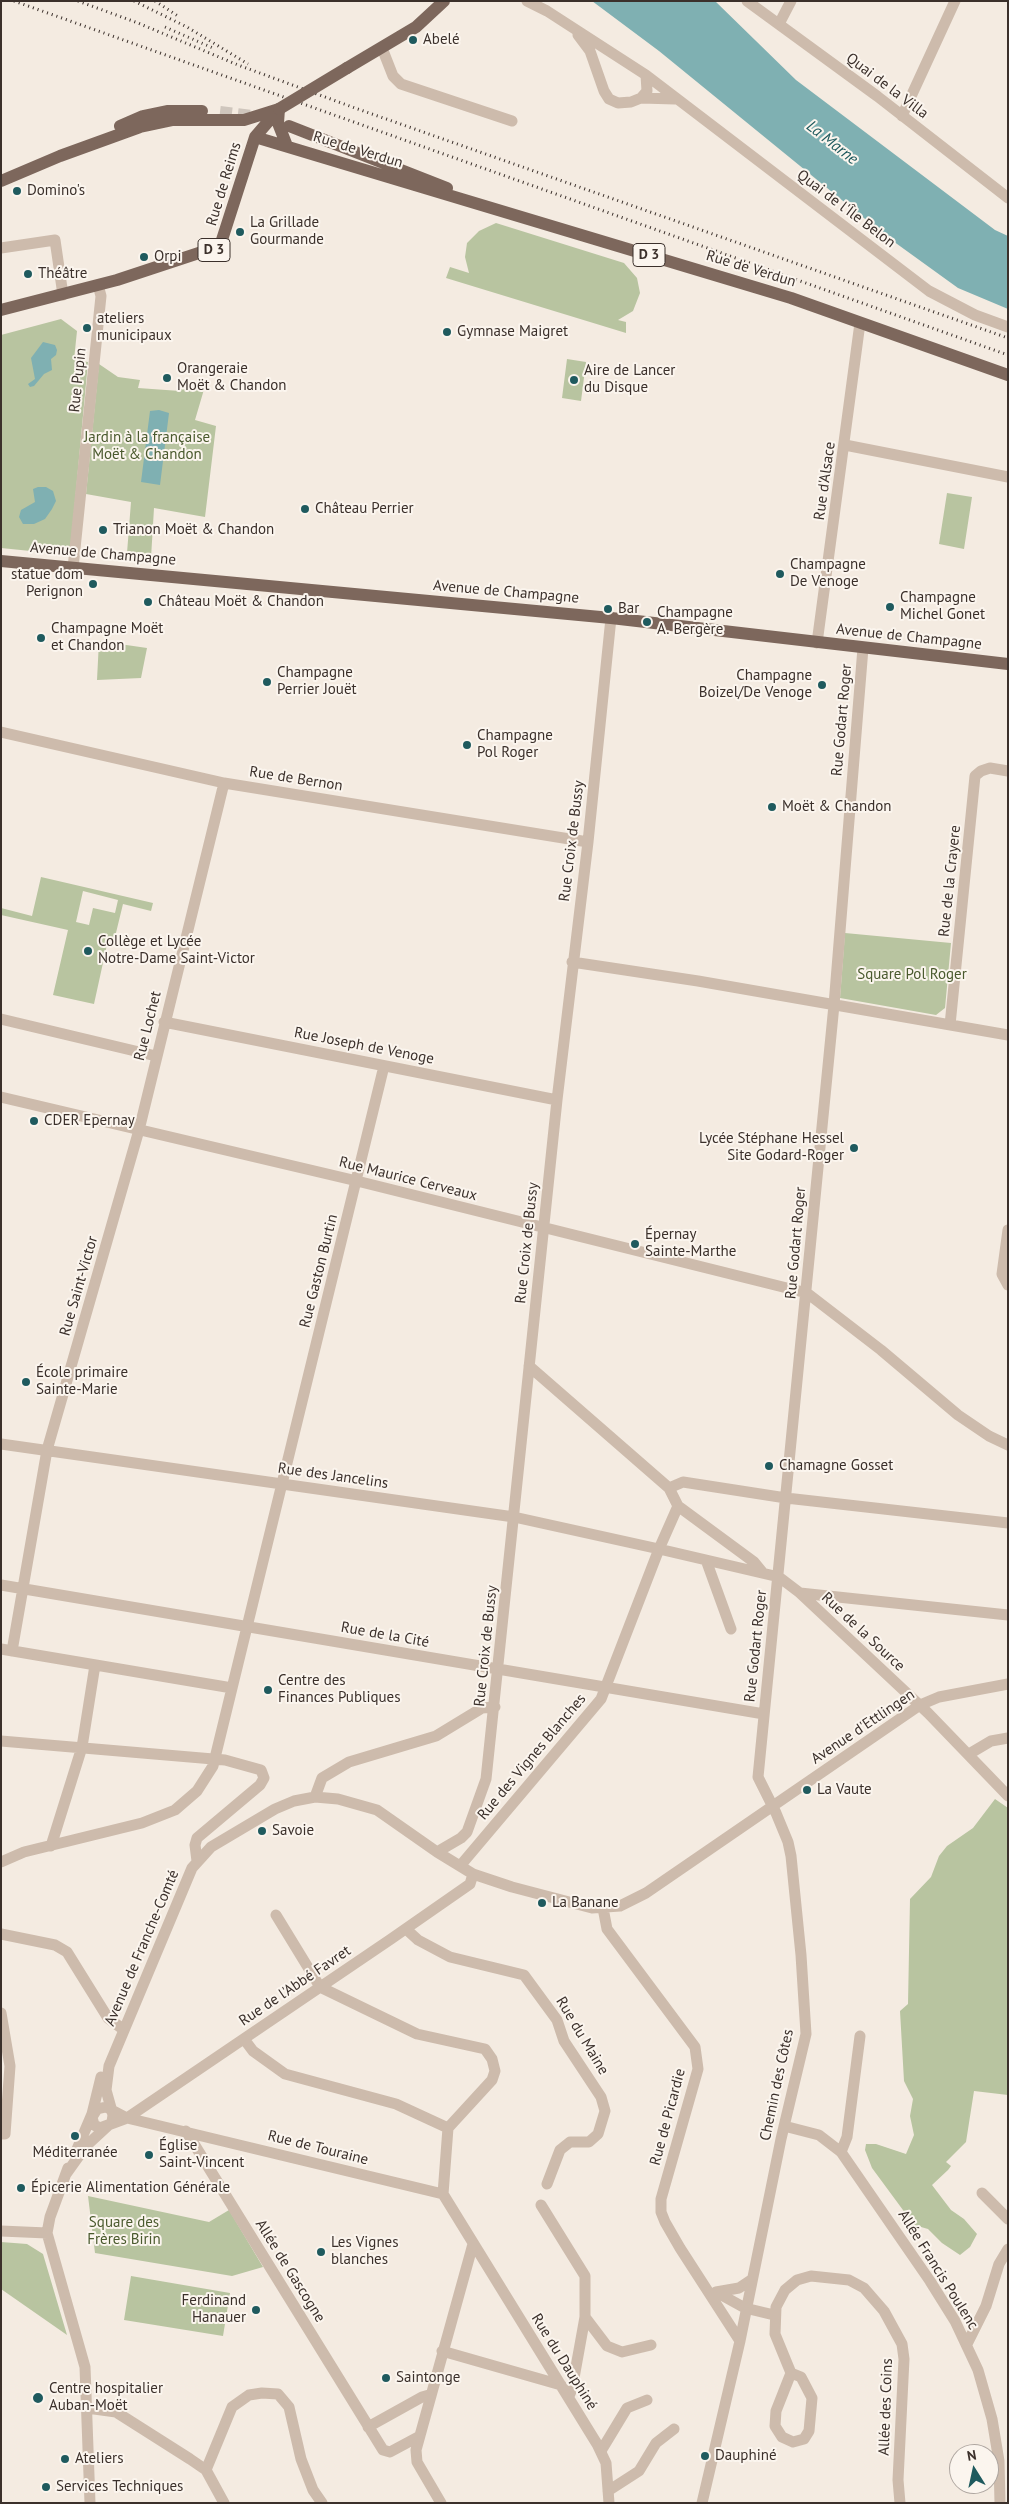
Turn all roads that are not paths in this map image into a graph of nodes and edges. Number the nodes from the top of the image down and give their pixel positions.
1 (444, 1) edge
2 (527, 1) edge
3 (747, 1) edge
4 (791, 1) edge
5 (955, 1) edge
6 (779, 24) junction
7 (574, 30) junction
8 (382, 48) junction
9 (646, 75) junction
10 (641, 98) junction
11 (675, 99) junction
12 (278, 109) junction
13 (220, 112) tunnel mouth
14 (902, 116) junction
15 (244, 120) junction
16 (512, 121) dead end
17 (289, 126) dead end
18 (255, 137) junction
19 (287, 146) junction
20 (60, 156) junction
21 (1, 181) edge
22 (1008, 198) edge
23 (481, 205) junction
24 (1, 248) edge
25 (98, 285) junction
26 (63, 295) junction
27 (1, 310) edge
28 (860, 323) junction
29 (1008, 327) edge
30 (1008, 375) edge
31 (845, 445) junction
32 (1008, 477) edge
33 (1, 561) edge
34 (73, 568) junction
35 (611, 618) junction
36 (817, 643) junction
37 (863, 648) junction
38 (1008, 664) edge
39 (1, 732) edge
40 (1008, 771) edge
41 (224, 783) junction
42 (588, 842) junction
43 (572, 962) junction
44 (834, 1005) junction
45 (1, 1019) edge
46 (164, 1022) junction
47 (950, 1025) junction
48 (1008, 1035) edge
49 (156, 1056) junction
50 (384, 1066) junction
51 (1, 1096) edge
52 (557, 1100) junction
53 (139, 1130) junction
54 (357, 1181) junction
55 (544, 1229) junction
56 (1008, 1230) edge
57 (1008, 1286) edge
58 (807, 1293) junction
59 (529, 1366) junction
60 (1, 1444) edge
61 (1008, 1445) edge
62 (47, 1450) junction
63 (281, 1484) junction
64 (669, 1488) junction
65 (786, 1498) junction
66 (678, 1506) junction
67 (514, 1517) junction
68 (1008, 1523) edge
69 (659, 1549) junction
70 (706, 1560) junction
71 (763, 1573) junction
72 (779, 1576) junction
73 (1, 1584) edge
74 (23, 1588) junction
75 (800, 1593) junction
76 (1008, 1616) edge
77 (247, 1626) junction
78 (731, 1629) dead end
79 (7, 1650) edge
80 (95, 1665) junction
81 (498, 1669) junction
82 (1008, 1684) edge
83 (232, 1688) junction
84 (606, 1688) junction
85 (920, 1705) junction
86 (495, 1707) junction
87 (764, 1714) junction
88 (1008, 1738) edge
89 (1, 1741) edge
90 (82, 1747) junction
91 (969, 1754) junction
92 (215, 1760) junction
93 (1008, 1796) edge
94 (314, 1797) junction
95 (772, 1807) junction
96 (51, 1846) junction
97 (437, 1852) junction
98 (197, 1861) junction
99 (1, 1862) edge
100 (460, 1866) junction
101 (473, 1874) junction
102 (603, 1908) junction
103 (276, 1915) dead end
104 (406, 1929) junction
105 (1, 1934) edge
106 (320, 1987) junction
107 (1, 2013) edge
108 (124, 2030) junction
109 (860, 2036) dead end
110 (244, 2039) junction
111 (109, 2066) junction
112 (111, 2112) junction
113 (92, 2114) junction
114 (127, 2118) junction
115 (784, 2126) junction
116 (107, 2127) junction
117 (448, 2128) junction
118 (186, 2131) junction
119 (3, 2134) edge
120 (841, 2152) junction
121 (66, 2174) junction
122 (547, 2184) dead end
123 (982, 2193) dead end
124 (443, 2194) junction
125 (541, 2205) dead end
126 (1008, 2220) edge
127 (1, 2231) edge
128 (47, 2233) junction
129 (473, 2244) junction
130 (1008, 2249) edge
131 (751, 2280) junction
132 (702, 2282) junction
133 (716, 2292) junction
134 (745, 2310) junction
135 (774, 2314) junction
136 (724, 2316) junction
137 (585, 2317) junction
138 (740, 2341) junction
139 (967, 2344) junction
140 (651, 2345) dead end
141 (442, 2351) junction
142 (790, 2373) junction
143 (561, 2384) junction
144 (429, 2395) junction
145 (569, 2396) junction
146 (647, 2400) dead end
147 (87, 2408) junction
148 (368, 2427) junction
149 (674, 2429) dead end
150 (418, 2437) junction
151 (601, 2451) junction
152 (1004, 2463) edge
153 (206, 2470) junction
154 (608, 2491) junction
155 (90, 2503) edge
156 (224, 2503) edge
157 (322, 2503) edge
158 (441, 2503) edge
159 (609, 2503) edge
160 (702, 2503) edge
161 (900, 2503) edge
162 (1000, 2503) edge

1 - 8 main road, Rue de Reims
2 - 7 street, Quai de l'Île Belon
3 - 6 street, Quai de la Villa
4 - 6 street
5 - 14 street
6 - 14 street, Quai de la Villa
7 - 9 street, Quai de l'Île Belon
7 - 10 street, Quai de l'Île Belon
8 - 12 main road, Rue de Reims, bridge
8 - 16 street
9 - 10 street
9 - 11 street, Quai de l'Île Belon
10 - 11 street, Quai de l'Île Belon
11 - 29 street, Quai de l'Île Belon
12 - 15 main road
12 - 18 main road, Rue de Reims
12 - 19 main road
13 - 20 main road
14 - 22 street, Quai de la Villa
15 - 18 main road
15 - 20 main road
17 - 23 main road, Rue de Verdun / D 3
18 - 19 main road, Rue de Verdun / D 3
18 - 25 main road, Rue de Reims / D 3
19 - 23 main road, Rue de Verdun / D 3
20 - 21 main road
23 - 28 main road, Rue de Verdun / D 3
24 - 26 street
25 - 26 main road, Rue de Reims / D 3
25 - 34 street, Rue Pupin
26 - 27 main road, Rue de Reims / D 3
28 - 30 main road, Rue de Verdun / D 3
28 - 31 street, Rue d'Alsace
31 - 32 street
31 - 36 street, Rue d'Alsace
33 - 34 main road, Avenue de Champagne
34 - 35 main road, Avenue de Champagne
35 - 36 main road, Avenue de Champagne
35 - 42 street, Rue Croix de Bussy
36 - 37 main road, Avenue de Champagne
37 - 38 main road, Avenue de Champagne
37 - 44 street, Rue Godart Roger
39 - 41 street, Rue de Bernon
40 - 47 street, Rue de la Crayere
41 - 42 street, Rue de Bernon
41 - 46 street, Rue Lochet
42 - 43 street, Rue Croix de Bussy
43 - 44 street
43 - 52 street, Rue Croix de Bussy
44 - 47 street
44 - 58 street, Rue Godart Roger
45 - 49 street
46 - 49 street, Rue Lochet
46 - 50 street, Rue Joseph de Venoge
47 - 48 street
49 - 53 street, Rue Lochet
50 - 52 street, Rue Joseph de Venoge
50 - 54 street, Rue Gaston Burtin
51 - 53 street, Rue Maurice Cerveaux
52 - 55 street, Rue Croix de Bussy
53 - 54 street, Rue Maurice Cerveaux
53 - 62 street, Rue Saint-Victor
54 - 55 street, Rue Maurice Cerveaux
54 - 63 street, Rue Gaston Burtin
55 - 58 street, Rue Maurice Cerveaux
55 - 59 street, Rue Croix de Bussy
56 - 57 street
58 - 61 street
58 - 65 street, Rue Godart Roger
59 - 64 street
59 - 67 street, Rue Croix de Bussy
60 - 62 street, Rue des Jancelins
62 - 63 street, Rue des Jancelins
62 - 74 street, Rue Saint-Victor
63 - 67 street, Rue des Jancelins
63 - 77 street, Rue Gaston Burtin
64 - 65 street
64 - 66 street
65 - 68 street
65 - 72 street, Rue Godart Roger
66 - 69 street, Rue des Vignes Blanches
66 - 71 street
67 - 69 street, Rue des Jancelins
67 - 81 street, Rue Croix de Bussy
69 - 70 street, Rue des Jancelins
69 - 84 street, Rue des Vignes Blanches
70 - 71 street, Rue des Jancelins
70 - 78 street
71 - 72 street, Rue des Jancelins
72 - 75 street, Rue de la Source
72 - 87 street, Rue Godart Roger
73 - 74 street, Rue de la Cité
74 - 77 street, Rue de la Cité
74 - 79 street, Rue Saint-Victor
75 - 76 street
75 - 85 street, Rue de la Source
77 - 81 street, Rue de la Cité
77 - 83 street, Rue Gaston Burtin
79 - 80 street
80 - 83 street
80 - 90 street
81 - 84 street, Rue de la Cité
81 - 86 street, Rue Croix de Bussy
82 - 85 street, Avenue d'Ettlingen
83 - 92 street, Rue Gaston Burtin
84 - 87 street, Rue de la Cité
84 - 100 street, Rue des Vignes Blanches
85 - 91 street, Rue de la Source
85 - 95 street, Avenue d'Ettlingen
86 - 94 street
86 - 97 street, Rue Croix de Bussy
87 - 95 street, Rue Godart Roger
88 - 91 street
89 - 90 street
90 - 92 street
90 - 96 street
91 - 93 street, Rue de la Source
92 - 96 street, Rue Gaston Burtin
92 - 98 street
94 - 97 street, Avenue de Franche-Comté
94 - 98 street, Avenue de Franche-Comté
95 - 102 street, Avenue de Franche-Comté
95 - 115 street, Chemin des Côtes
96 - 99 street, Rue Gaston Burtin
97 - 100 street, Avenue de Franche-Comté
98 - 108 street, Avenue de Franche-Comté
100 - 101 street, Avenue de Franche-Comté
101 - 102 street, Avenue de Franche-Comté
101 - 104 street, Rue de l'Abbé Favret
102 - 132 street, Rue de Picardie
103 - 106 street
104 - 106 street, Rue de l'Abbé Favret
104 - 122 street, Rue du Maine
105 - 108 street
106 - 110 street, Rue de l'Abbé Favret
106 - 117 street
107 - 119 street
108 - 111 street, Avenue de Franche-Comté
109 - 120 street
110 - 114 street, Rue de l'Abbé Favret
110 - 117 street
111 - 112 street, Avenue de Franche-Comté
111 - 113 street, Avenue de Franche-Comté
112 - 113 street
112 - 114 street, Rue de Touraine
112 - 116 street, Avenue de Franche-Comté
113 - 116 street
113 - 121 street, Avenue de Franche-Comté
114 - 116 street
114 - 118 street, Rue de Touraine
115 - 120 street, Allée Francis Poulenc
115 - 131 street, Chemin des Côtes
116 - 121 street, Avenue de Franche-Comté
117 - 124 street
118 - 124 street, Rue de Touraine
118 - 148 street, Allée de Gascogne
120 - 139 street, Allée Francis Poulenc
121 - 128 street, Avenue de Franche-Comté
123 - 126 street
124 - 129 street, Rue du Dauphiné
125 - 137 street
127 - 128 street
128 - 147 street
129 - 141 street
129 - 143 street, Rue du Dauphiné
130 - 139 street
131 - 133 street
131 - 134 street, Chemin des Côtes
132 - 133 street
132 - 136 street, Rue de Picardie
133 - 134 street
134 - 135 street
134 - 136 street
134 - 138 street, Chemin des Côtes
135 - 142 street
135 - 161 street, Allée des Coins
136 - 138 street, Rue de Picardie
137 - 140 street
137 - 145 street
138 - 160 street
139 - 152 street, Allée Francis Poulenc
141 - 143 street
141 - 144 street
142 - 142 street
143 - 145 street, Rue du Dauphiné
144 - 148 street
144 - 150 street
145 - 151 street, Rue du Dauphiné
146 - 151 street
147 - 153 street
147 - 155 street
148 - 150 street, Allée de Gascogne
149 - 154 street
150 - 158 street
151 - 154 street, Rue du Dauphiné
152 - 162 street, Allée Francis Poulenc
153 - 156 street
153 - 157 street
154 - 159 street, Rue du Dauphiné

